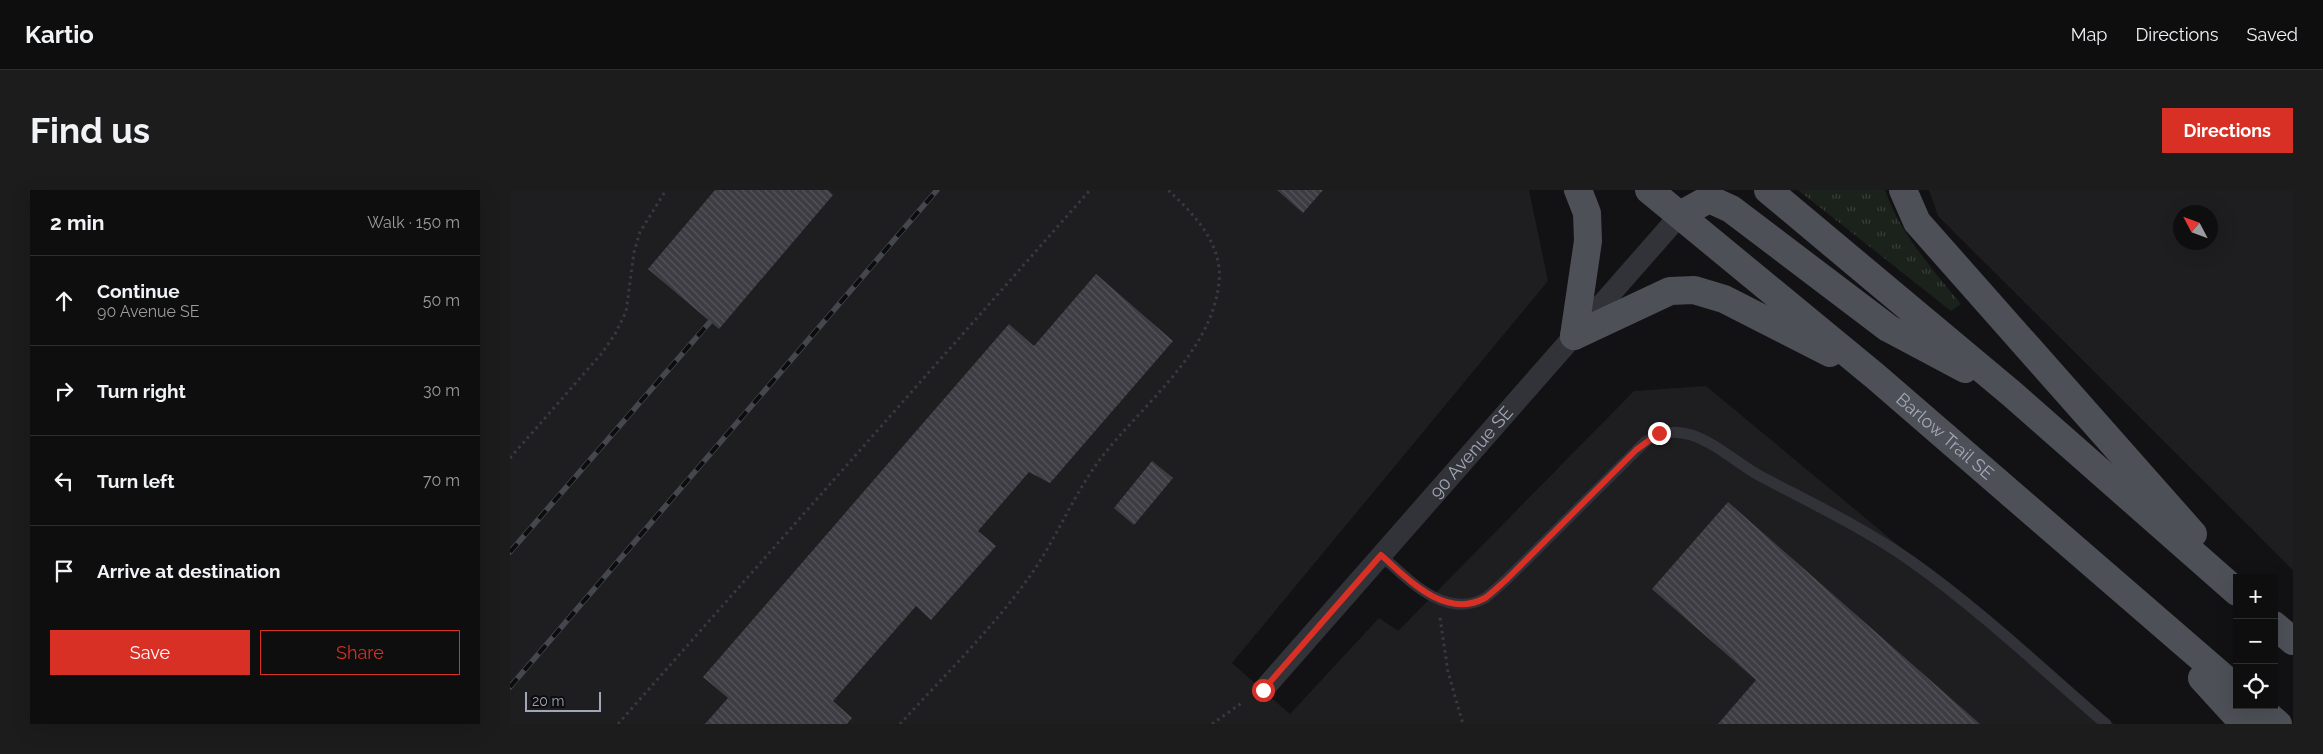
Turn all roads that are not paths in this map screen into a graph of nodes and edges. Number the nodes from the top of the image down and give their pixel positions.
1 (1578, 190) edge
2 (1649, 190) edge
3 (1768, 190) edge
4 (1904, 190) edge
5 (1680, 215) junction
6 (1574, 336) junction
7 (1875, 376) junction
8 (2012, 394) junction
9 (1381, 555) junction
10 (2233, 579) edge
11 (2112, 582) junction
12 (2233, 588) edge
13 (2278, 628) edge
14 (2293, 641) edge
15 (2233, 686) edge
16 (1263, 690) road end
17 (2261, 709) edge
18 (2106, 724) edge
19 (2244, 724) edge
20 (2278, 724) edge

1 - 6 main road
2 - 5 main road, Barlow Trail SE
3 - 8 main road
4 - 10 main road
5 - 6 street, 90 Avenue SE
5 - 7 main road, Barlow Trail SE
5 - 8 main road
6 - 7 main road
6 - 9 street, 90 Avenue SE
7 - 11 main road, Barlow Trail SE
8 - 12 main road
9 - 16 street, 90 Avenue SE
9 - 18 lane
11 - 15 main road, Barlow Trail SE
11 - 19 main road
13 - 14 main road
17 - 20 main road

